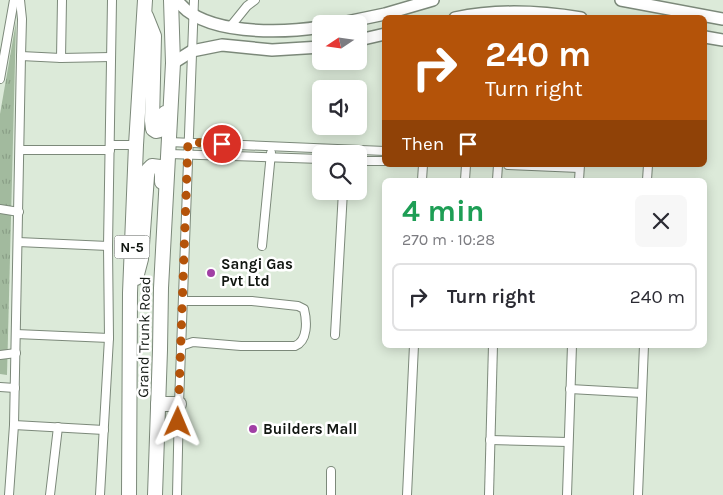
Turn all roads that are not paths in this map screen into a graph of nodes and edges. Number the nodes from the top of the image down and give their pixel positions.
1 (14, 0) edge
2 (20, 0) edge
3 (62, 0) edge
4 (112, 0) edge
5 (171, 0) edge
6 (177, 0) edge
7 (194, 0) edge
8 (256, 0) edge
9 (621, 0) edge
10 (425, 1) edge
11 (145, 6) edge
12 (171, 15) junction
13 (473, 15) edge
14 (566, 15) edge
15 (702, 15) edge
16 (194, 16) junction
17 (707, 16) edge
18 (368, 18) edge
19 (723, 19) edge
20 (228, 27) junction
21 (312, 28) edge
22 (382, 35) edge
23 (707, 37) edge
24 (368, 38) edge
25 (723, 40) edge
26 (222, 45) junction
27 (312, 48) edge
28 (192, 51) junction
29 (21, 56) junction
30 (111, 57) junction
31 (61, 58) junction
32 (173, 63) junction
33 (0, 79) edge
34 (188, 142) junction
35 (136, 145) junction
36 (271, 146) junction
37 (111, 148) junction
38 (169, 148) junction
39 (20, 150) junction
40 (382, 151) edge
41 (188, 155) junction
42 (270, 158) junction
43 (312, 159) edge
44 (367, 161) edge
45 (382, 162) edge
46 (342, 200) edge
47 (0, 209) edge
48 (19, 212) junction
49 (18, 242) junction
50 (108, 246) junction
51 (262, 246) dead end
52 (161, 288) junction
53 (130, 293) junction
54 (182, 301) junction
55 (16, 334) junction
56 (335, 335) dead end
57 (109, 338) junction
58 (181, 346) junction
59 (414, 348) edge
60 (493, 348) edge
61 (572, 348) edge
62 (644, 348) edge
63 (16, 353) junction
64 (0, 356) edge
65 (0, 387) edge
66 (15, 388) junction
67 (570, 389) junction
68 (642, 393) junction
69 (158, 404) junction
70 (179, 404) junction
71 (14, 425) junction
72 (58, 427) junction
73 (104, 430) junction
74 (490, 440) junction
75 (568, 442) junction
76 (331, 471) dead end
77 (9, 495) edge
78 (50, 495) edge
79 (100, 495) edge
80 (129, 495) edge
81 (154, 495) edge
82 (177, 495) edge
83 (330, 495) edge
84 (407, 495) edge
85 (490, 495) edge
86 (566, 495) edge
87 (638, 495) edge

1 - 33 street
2 - 29 street
3 - 31 street
4 - 30 street
5 - 12 highway, Grand Trunk Road / N-5
6 - 16 street
7 - 16 street
8 - 20 street
9 - 15 street
10 - 18 street
11 - 12 highway
11 - 35 highway, Grand Trunk Road / N-5
12 - 32 highway, Grand Trunk Road / N-5
13 - 14 street
16 - 20 street
16 - 28 street
17 - 19 street
20 - 21 street
20 - 26 street
22 - 24 street
23 - 25 street
26 - 27 street
26 - 28 street
28 - 32 street
28 - 34 street
29 - 31 street
29 - 39 street
30 - 31 street
30 - 37 street
32 - 38 highway, Grand Trunk Road / N-5
34 - 36 street
34 - 38 street
34 - 41 street
35 - 37 street
35 - 53 highway, Grand Trunk Road / N-5
36 - 40 street
36 - 42 street
37 - 39 street
37 - 50 street
38 - 41 street
38 - 52 highway, Grand Trunk Road / N-5
39 - 48 street
41 - 42 street
41 - 54 street
42 - 43 street
42 - 51 street
44 - 45 street
46 - 56 street
47 - 48 street
48 - 49 street
49 - 50 street
49 - 55 street
50 - 57 street
52 - 53 highway
52 - 69 highway, Grand Trunk Road / N-5
53 - 80 highway, Grand Trunk Road / N-5
54 - 58 street
54 - 58 street
55 - 57 street
55 - 63 street
57 - 73 street
58 - 70 street
59 - 84 street
60 - 74 street
61 - 67 street
62 - 68 street
63 - 64 street
63 - 66 street
65 - 66 street
66 - 71 street
67 - 68 street
67 - 75 street
68 - 87 street
69 - 70 highway
69 - 81 highway, Grand Trunk Road / N-5
70 - 82 street
71 - 72 street
71 - 77 street
72 - 73 street
72 - 78 street
73 - 79 street
74 - 75 street
74 - 85 street
75 - 86 street
76 - 83 street

